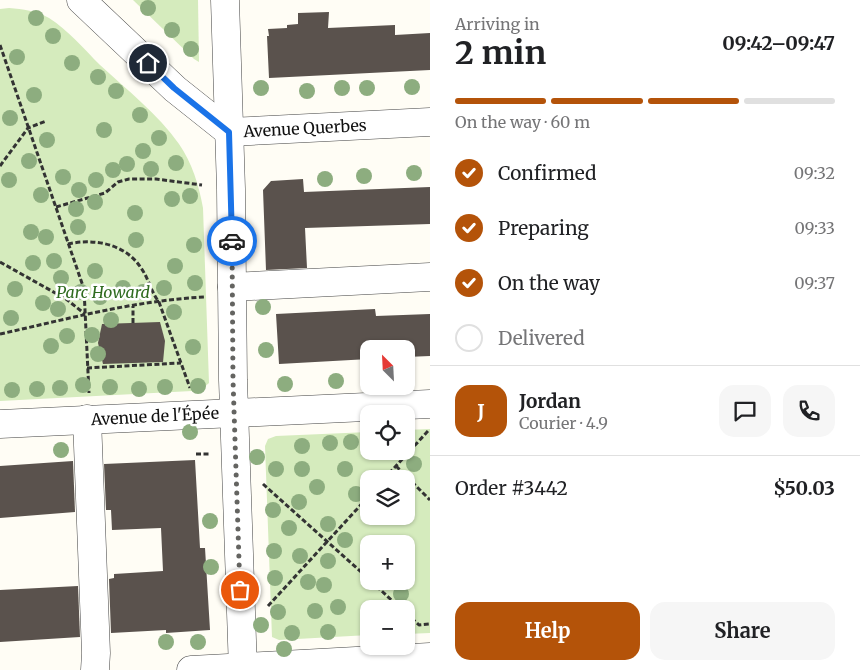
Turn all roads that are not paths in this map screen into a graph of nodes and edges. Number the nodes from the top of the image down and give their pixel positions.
1 (81, 0) edge
2 (225, 0) edge
3 (430, 122) edge
4 (229, 132) junction
5 (430, 277) edge
6 (220, 292) junction
7 (430, 404) edge
8 (88, 408) junction
9 (235, 412) junction
10 (0, 424) edge
11 (430, 657) edge
12 (243, 669) edge
13 (95, 670) edge
14 (191, 670) edge

1 - 4 street, Avenue Querbes
2 - 4 street
3 - 4 street, Avenue Querbes
4 - 6 street
5 - 6 street
6 - 9 street
7 - 9 street, Avenue de l'Épée
8 - 9 street, Avenue de l'Épée
8 - 10 street, Avenue de l'Épée
8 - 13 street
9 - 12 street
11 - 12 street
12 - 14 street

